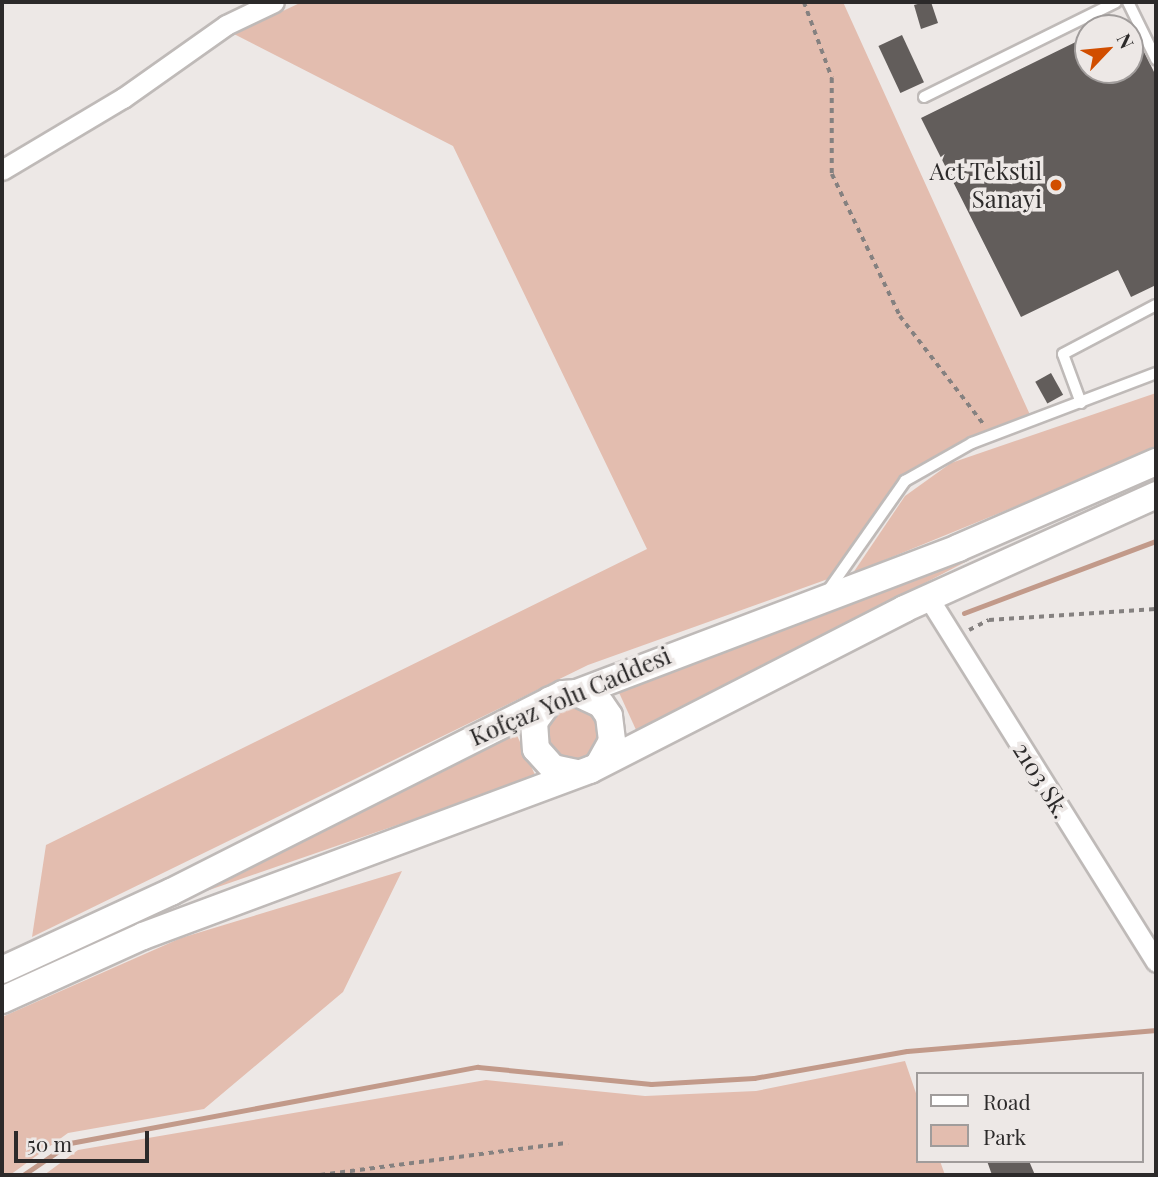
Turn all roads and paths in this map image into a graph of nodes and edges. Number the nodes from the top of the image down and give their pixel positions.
1 (274, 2) edge
2 (804, 2) edge
3 (1116, 2) edge
4 (1128, 2) edge
5 (1156, 59) edge
6 (924, 97) dead end
7 (2, 170) edge
8 (1156, 305) edge
9 (1156, 373) edge
10 (1081, 403) junction
11 (992, 436) junction
12 (1156, 462) edge
13 (1156, 495) edge
14 (928, 597) junction
15 (823, 598) junction
16 (1156, 609) edge
17 (953, 638) junction
18 (576, 693) junction
19 (550, 700) junction
20 (589, 768) junction
21 (1156, 962) edge
22 (2, 970) edge
23 (2, 1000) edge
24 (568, 1143) dead end
25 (320, 1175) edge

1 - 7 street
2 - 11 path
3 - 6 lane
4 - 5 lane
8 - 10 lane
9 - 10 lane
10 - 11 lane
11 - 15 lane
12 - 15 main road, Kofçaz Yolu Caddesi
13 - 14 main road
14 - 17 street, 2103 Sk.
14 - 20 main road
15 - 18 main road, Kofçaz Yolu Caddesi
16 - 17 path
17 - 21 street, 2103 Sk.
18 - 19 main road, Kofçaz Yolu Caddesi
18 - 20 main road
19 - 20 main road
19 - 22 main road, Kofçaz Yolu Caddesi
20 - 23 main road
24 - 25 path

